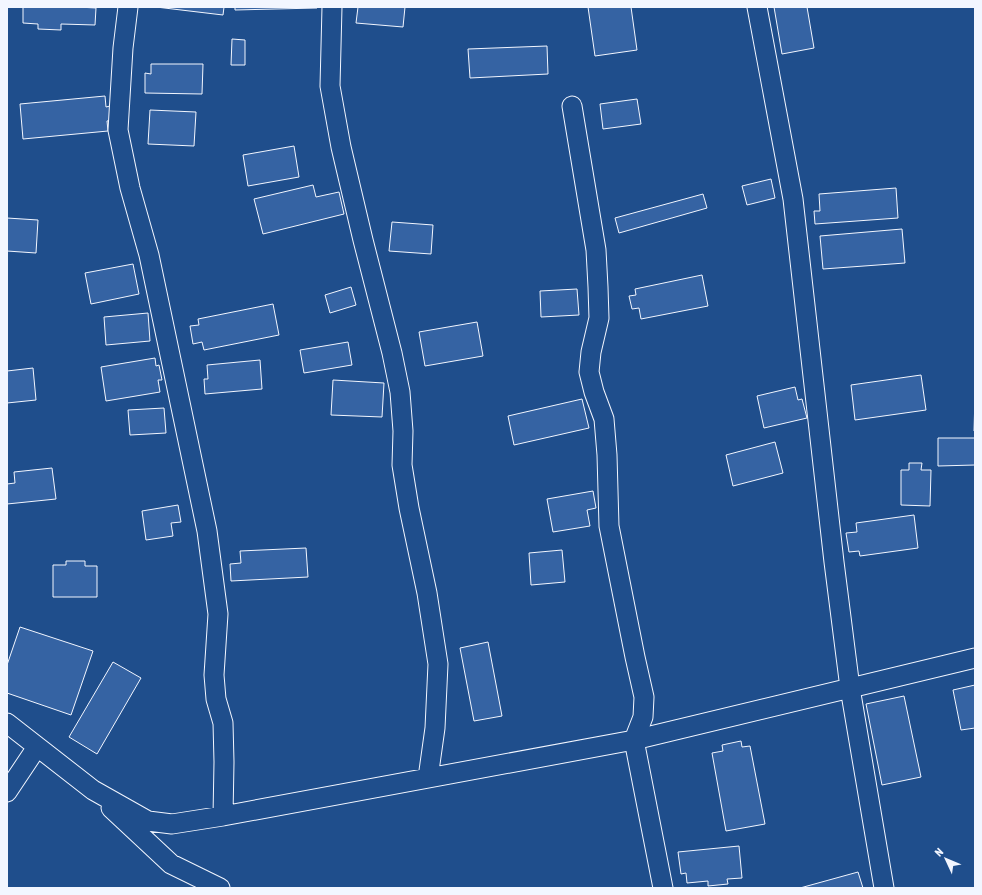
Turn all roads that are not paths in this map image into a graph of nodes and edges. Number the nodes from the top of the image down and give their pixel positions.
1 (128, 7) edge
2 (332, 7) edge
3 (757, 7) edge
4 (572, 106) dead end
5 (975, 658) edge
6 (850, 688) junction
7 (7, 723) edge
8 (634, 740) junction
9 (37, 747) junction
10 (428, 778) junction
11 (93, 790) junction
12 (7, 792) edge
13 (223, 816) junction
14 (220, 888) edge
15 (663, 888) edge
16 (884, 888) edge

1 - 13 street
2 - 10 street
3 - 6 street
4 - 8 street
5 - 6 street
6 - 8 street
6 - 16 street
7 - 9 street
8 - 10 street
8 - 15 street
9 - 11 street
9 - 12 street
10 - 13 street
11 - 13 street
11 - 14 street

